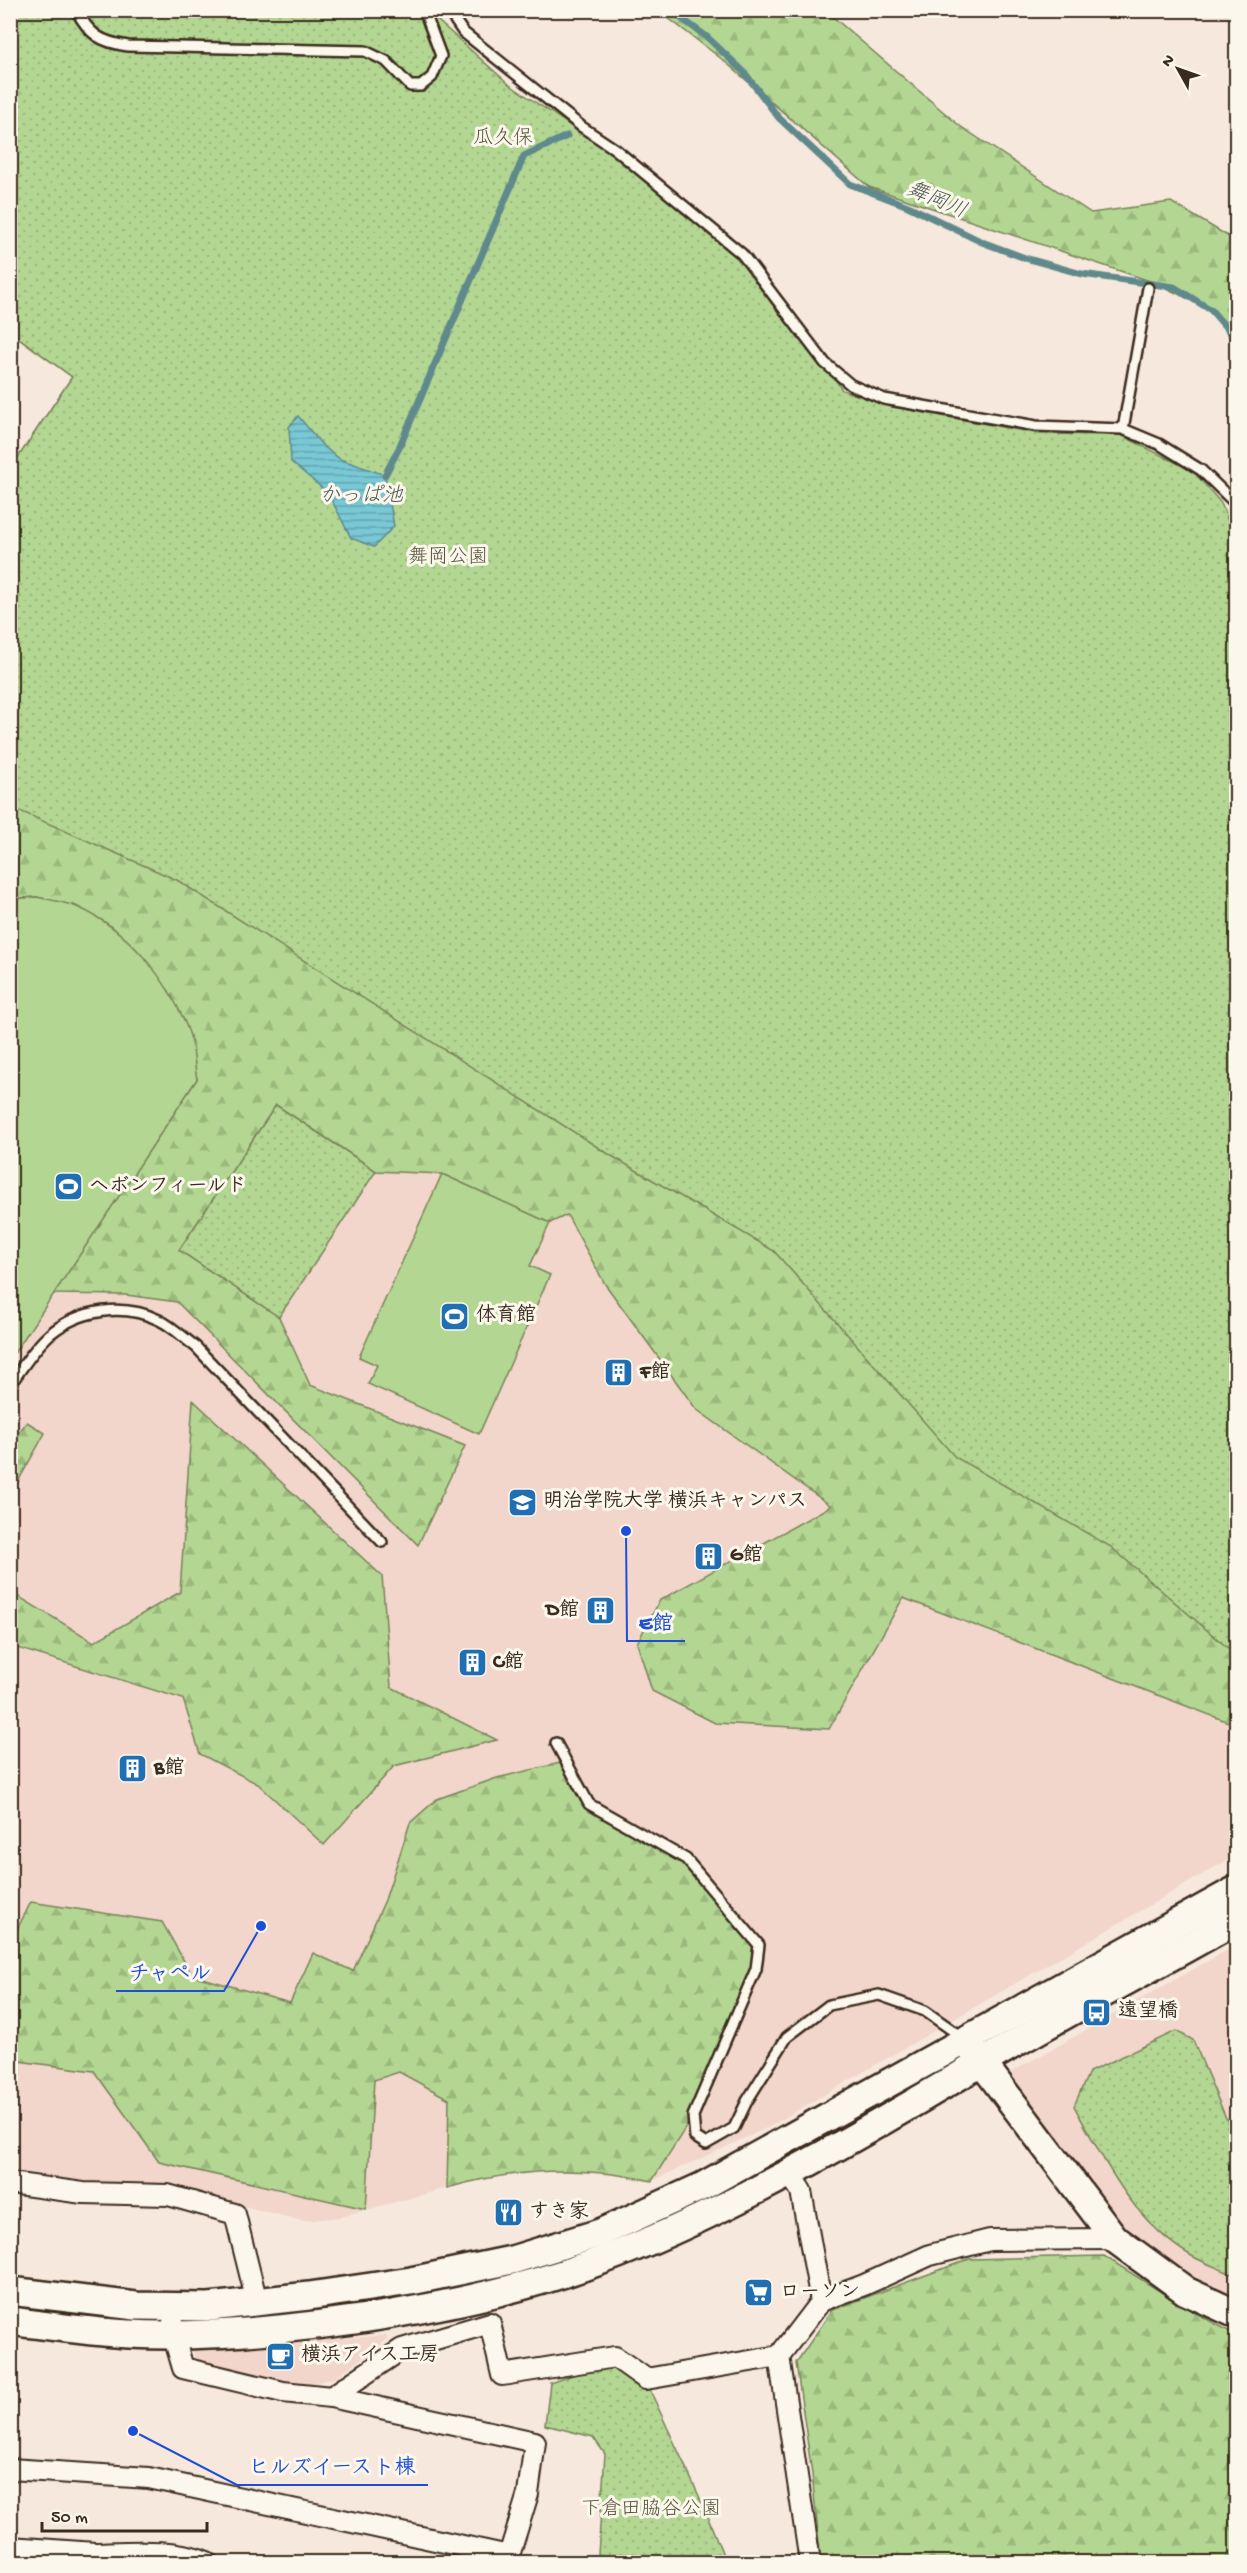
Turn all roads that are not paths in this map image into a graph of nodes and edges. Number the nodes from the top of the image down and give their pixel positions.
1 (76, 10) edge
2 (424, 10) edge
3 (448, 10) edge
4 (1148, 288) dead end
5 (1123, 429) junction
6 (1236, 503) edge
7 (10, 1385) edge
8 (382, 1542) dead end
9 (556, 1743) dead end
10 (1236, 1890) edge
11 (1236, 1920) edge
12 (966, 2041) junction
13 (983, 2062) junction
14 (790, 2174) junction
15 (10, 2182) edge
16 (1115, 2239) junction
17 (10, 2290) edge
18 (821, 2301) junction
19 (257, 2302) junction
20 (172, 2307) junction
21 (1236, 2314) edge
22 (10, 2321) edge
23 (173, 2334) junction
24 (779, 2356) junction
25 (331, 2397) junction
26 (10, 2469) edge
27 (10, 2547) edge
28 (91, 2558) edge
29 (508, 2559) edge
30 (207, 2562) edge
31 (810, 2562) edge

1 - 2 lane
3 - 5 lane
4 - 5 lane
5 - 6 lane
7 - 8 lane
9 - 12 lane
10 - 12 street
11 - 13 street
12 - 13 street
12 - 19 street
13 - 14 street
13 - 16 street
14 - 18 street
14 - 23 street
15 - 19 street
16 - 18 street
16 - 21 street
17 - 20 street
18 - 24 street
19 - 20 street
20 - 23 street
22 - 23 street
23 - 25 street
24 - 25 street
24 - 31 street
25 - 29 street
26 - 29 street
27 - 28 street
28 - 30 street

